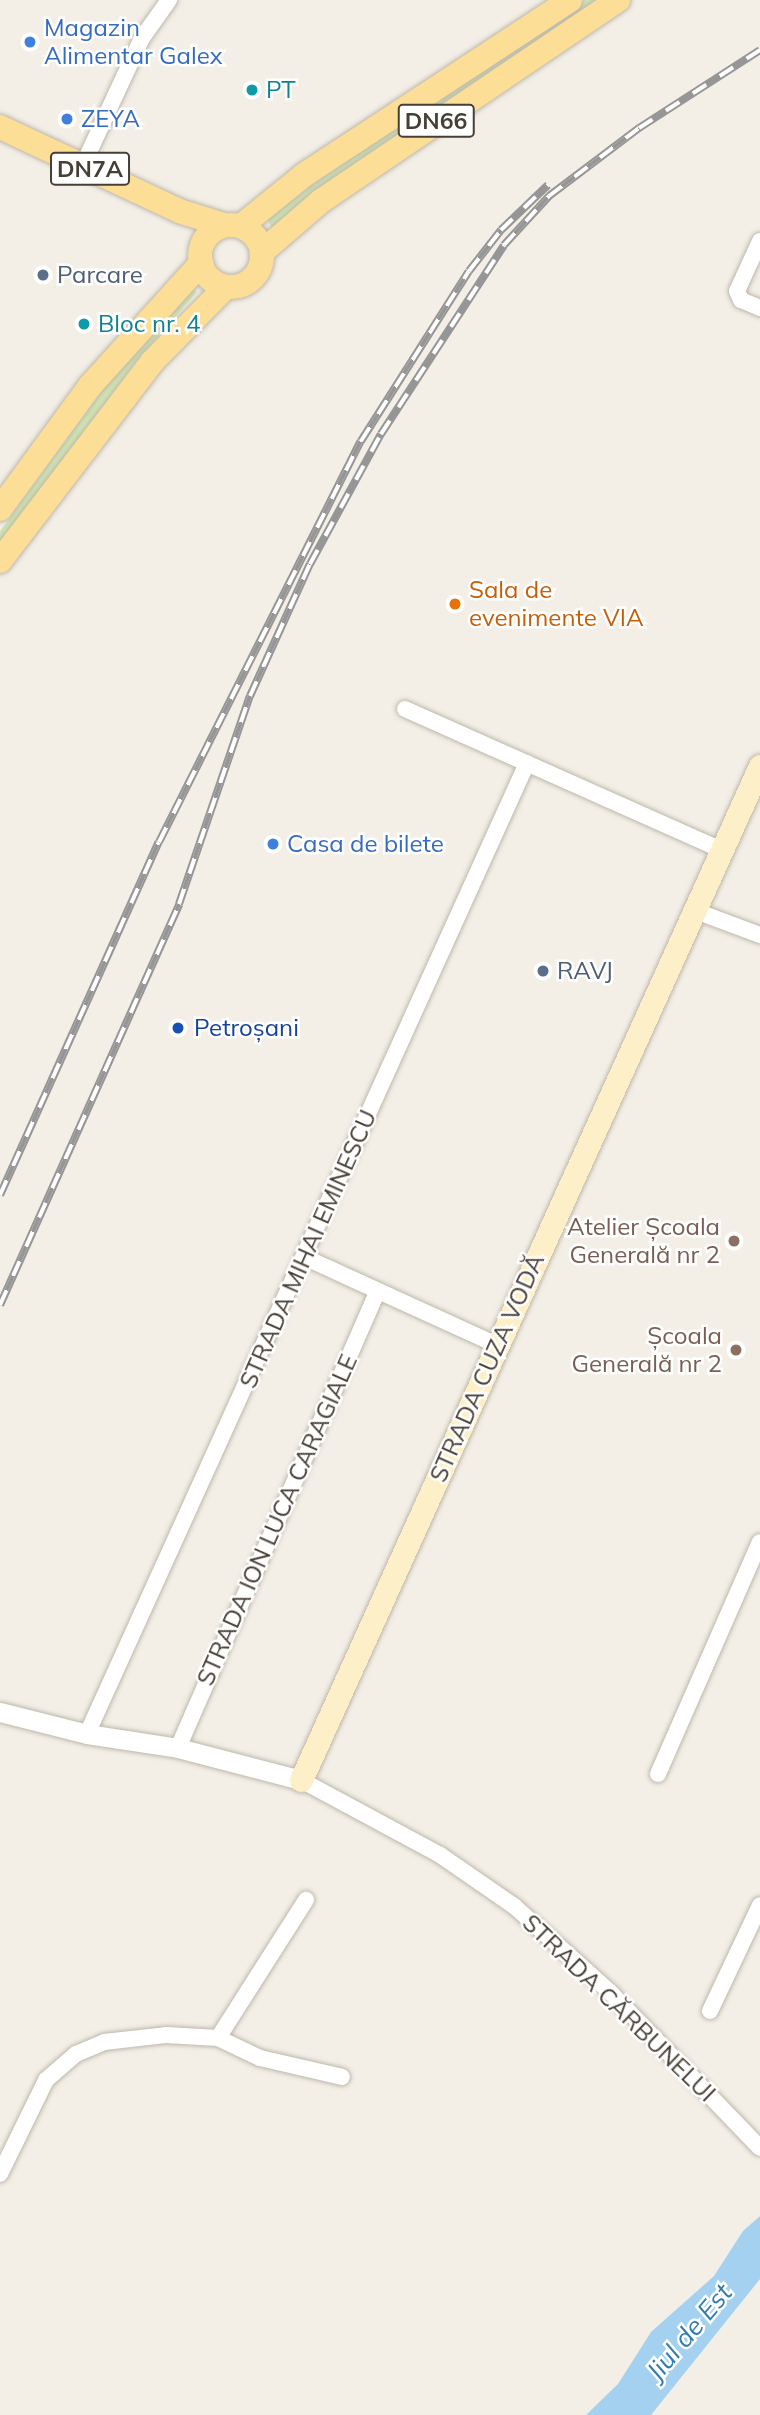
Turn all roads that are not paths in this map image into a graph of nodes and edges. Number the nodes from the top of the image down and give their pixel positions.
1 (169, 0) edge
2 (570, 0) edge
3 (618, 0) edge
4 (0, 127) edge
5 (83, 166) junction
6 (179, 211) junction
7 (233, 226) junction
8 (760, 242) edge
9 (262, 252) junction
10 (202, 253) junction
11 (226, 287) junction
12 (760, 308) edge
13 (0, 509) edge
14 (0, 562) edge
15 (405, 709) dead end
16 (527, 763) junction
17 (760, 766) edge
18 (721, 850) junction
19 (693, 910) junction
20 (760, 935) edge
21 (304, 1257) junction
22 (377, 1292) junction
23 (497, 1345) junction
24 (760, 1542) edge
25 (0, 1712) edge
26 (87, 1734) junction
27 (178, 1748) junction
28 (658, 1773) dead end
29 (301, 1780) junction
30 (306, 1900) dead end
31 (760, 1905) edge
32 (709, 2011) dead end
33 (218, 2038) junction
34 (342, 2077) dead end
35 (760, 2148) edge
36 (0, 2174) edge

1 - 5 street
2 - 7 main road, DN66
3 - 9 main road, DN66
4 - 5 main road, DN7A
5 - 6 main road, DN7A
6 - 7 main road, DN7A
6 - 10 main road
7 - 9 main road
7 - 10 main road
8 - 12 street
9 - 11 main road
10 - 11 main road
10 - 13 main road
11 - 14 main road
15 - 16 street
16 - 18 street
16 - 21 street, STRADA MIHAI EMINESCU
17 - 18 main road, STRADA CUZA VODĂ
18 - 19 main road, STRADA CUZA VODĂ
19 - 20 street
19 - 23 main road, STRADA CUZA VODĂ
21 - 22 street
21 - 26 street, STRADA MIHAI EMINESCU
22 - 23 street
22 - 27 street, STRADA ION LUCA CARAGIALE
23 - 29 main road, STRADA CUZA VODĂ
24 - 28 street
25 - 26 street, STRADA CĂRBUNELUI
26 - 27 street, STRADA CĂRBUNELUI
27 - 29 street, STRADA CĂRBUNELUI
29 - 35 street, STRADA CĂRBUNELUI
30 - 33 street
31 - 32 street
33 - 34 street
33 - 36 street

